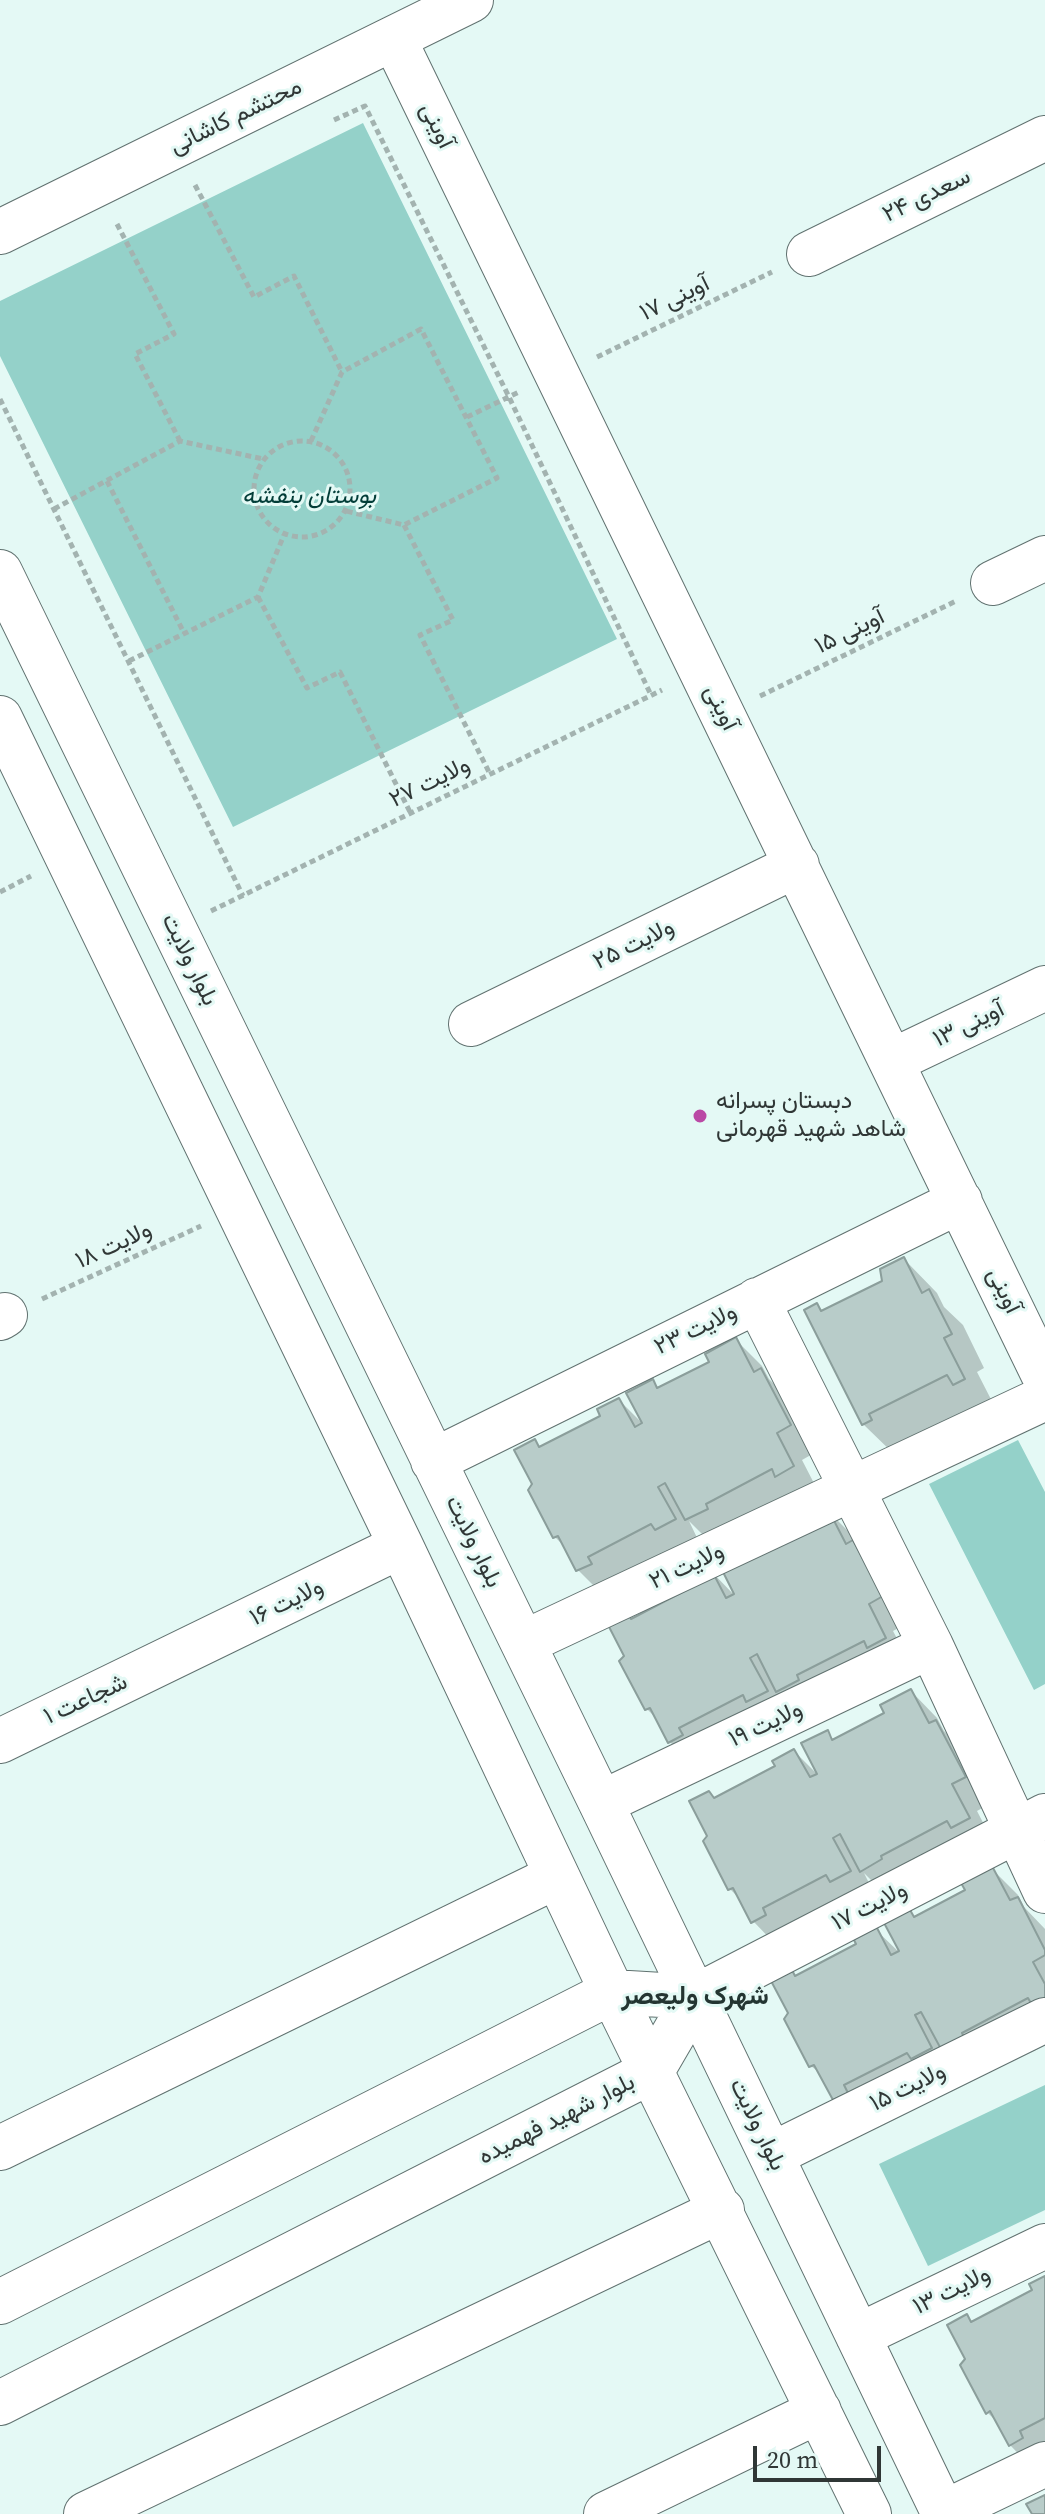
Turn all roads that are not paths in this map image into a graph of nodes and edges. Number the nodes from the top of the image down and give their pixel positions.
1 (471, 0) edge
2 (394, 39) junction
3 (1045, 138) edge
4 (0, 232) edge
5 (809, 254) road end
6 (1045, 558) edge
7 (0, 572) edge
8 (993, 583) road end
9 (0, 718) edge
10 (797, 865) junction
11 (1045, 988) edge
12 (471, 1024) dead end
13 (892, 1061) junction
14 (960, 1201) junction
15 (757, 1300) junction
16 (1045, 1378) edge
17 (1045, 1398) edge
18 (433, 1461) junction
19 (852, 1490) junction
20 (401, 1546) junction
21 (523, 1643) junction
22 (931, 1646) junction
23 (173, 1659) joint
24 (0, 1741) edge
25 (601, 1803) junction
26 (1031, 1824) edge
27 (557, 1876) junction
28 (1045, 1891) edge
29 (612, 1992) junction
30 (695, 1997) junction
31 (1045, 2020) edge
32 (652, 2071) junction
33 (0, 2148) edge
34 (771, 2155) junction
35 (722, 2210) junction
36 (1045, 2246) edge
37 (0, 2302) edge
38 (858, 2336) junction
39 (0, 2403) edge
40 (819, 2411) junction
41 (1045, 2464) edge
42 (86, 2514) edge
43 (606, 2514) edge
44 (869, 2514) edge
45 (943, 2514) edge

1 - 2 street, محتشم کاشانی
2 - 4 street, محتشم کاشانی
2 - 10 street, آوینی
3 - 5 street, سعدی ۲۴
6 - 8 street
7 - 18 street, بلوار ولایت
9 - 20 street
10 - 12 street, ولایت ۲۵
10 - 13 street, آوینی
11 - 13 street, آوینی ۱۳
13 - 14 street, آوینی
14 - 15 street, ولایت ۲۳
14 - 16 street, آوینی
15 - 18 street, ولایت ۲۳
15 - 19 street
17 - 19 street, ولایت ۲۱
18 - 21 street, بلوار ولایت
19 - 21 street, ولایت ۲۱
19 - 22 street
20 - 23 street, ولایت ۱۶
20 - 27 street
21 - 25 street, بلوار ولایت
22 - 25 street, ولایت ۱۹
22 - 26 street
23 - 24 street, شجاعت ۱
25 - 30 street, بلوار ولایت
26 - 28 street
26 - 30 street, ولایت ۱۷
27 - 29 street
27 - 33 street
29 - 30 street
29 - 32 street
29 - 37 street
30 - 32 street, بلوار شهید فهمیده
30 - 34 street, بلوار ولایت
31 - 34 street, ولایت ۱۵
32 - 35 street
32 - 39 street, بلوار شهید فهمیده
34 - 38 street, بلوار ولایت
35 - 40 street
35 - 42 street
36 - 38 street, ولایت ۱۳
38 - 45 street, بلوار ولایت
40 - 43 street
40 - 44 street
41 - 45 street

